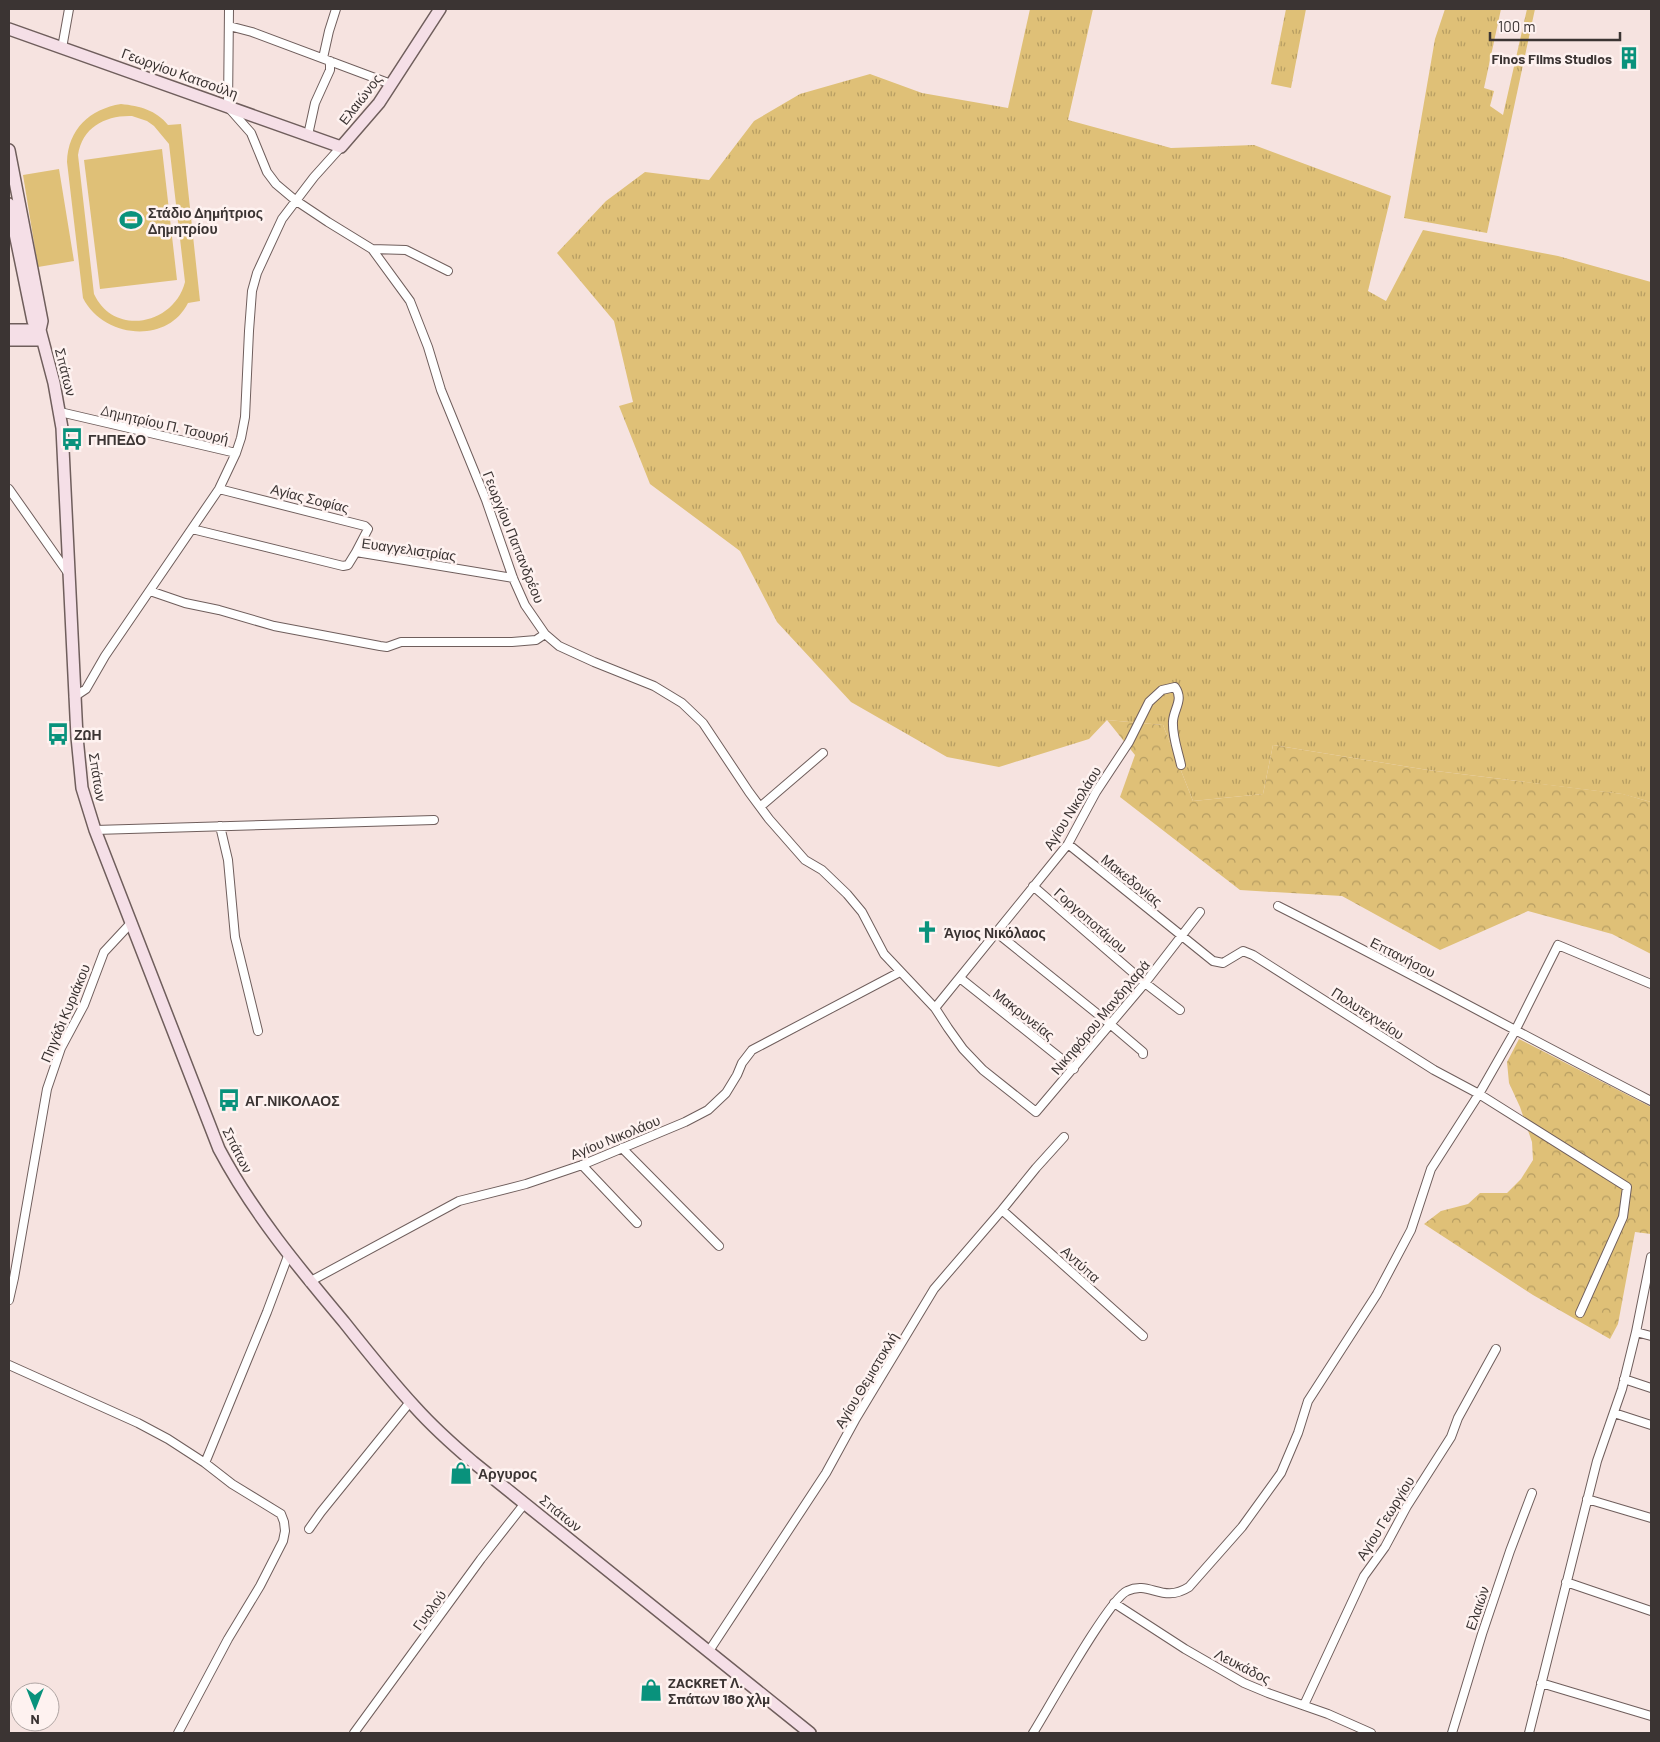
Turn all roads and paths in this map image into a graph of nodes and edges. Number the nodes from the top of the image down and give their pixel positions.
1 (68, 9) edge
2 (229, 9) edge
3 (336, 9) edge
4 (440, 9) edge
5 (229, 26) junction
6 (9, 29) edge
7 (62, 48) junction
8 (327, 59) junction
9 (392, 84) junction
10 (228, 107) junction
11 (308, 135) junction
12 (340, 146) junction
13 (9, 150) edge
14 (295, 200) junction
15 (11, 205) edge
16 (372, 249) junction
17 (448, 271) dead end
18 (9, 330) edge
19 (41, 335) junction
20 (9, 340) edge
21 (60, 412) junction
22 (236, 454) junction
23 (9, 489) edge
24 (219, 489) junction
25 (192, 528) junction
26 (356, 552) junction
27 (69, 575) junction
28 (514, 578) junction
29 (150, 591) junction
30 (545, 634) junction
31 (74, 697) junction
32 (824, 753) dead end
33 (1181, 765) dead end
34 (760, 807) junction
35 (434, 820) dead end
36 (220, 826) junction
37 (95, 830) junction
38 (1068, 844) junction
39 (1034, 886) junction
40 (1278, 906) dead end
41 (1200, 912) dead end
42 (131, 923) junction
43 (997, 933) junction
44 (1181, 935) junction
45 (1243, 951) joint
46 (900, 972) junction
47 (960, 978) junction
48 (1145, 983) junction
49 (1651, 984) edge
50 (935, 1008) junction
51 (1180, 1010) dead end
52 (1110, 1024) junction
53 (258, 1031) dead end
54 (1516, 1031) junction
55 (1143, 1054) dead end
56 (1074, 1069) junction
57 (1479, 1094) junction
58 (1651, 1101) edge
59 (1036, 1112) joint
60 (1064, 1137) dead end
61 (622, 1148) junction
62 (582, 1165) junction
63 (1002, 1210) junction
64 (637, 1223) dead end
65 (719, 1246) dead end
66 (288, 1256) junction
67 (1651, 1257) edge
68 (310, 1282) junction
69 (1642, 1299) junction
70 (9, 1300) edge
71 (1651, 1301) edge
72 (1580, 1313) dead end
73 (1636, 1332) junction
74 (1143, 1336) dead end
75 (1651, 1336) edge
76 (1496, 1349) dead end
77 (9, 1364) edge
78 (1624, 1379) junction
79 (1651, 1388) edge
80 (410, 1402) junction
81 (1614, 1413) junction
82 (1651, 1425) edge
83 (204, 1463) junction
84 (1532, 1493) dead end
85 (1588, 1499) junction
86 (526, 1503) junction
87 (1651, 1518) edge
88 (309, 1529) dead end
89 (1566, 1582) junction
90 (1114, 1603) junction
91 (1651, 1611) edge
92 (709, 1651) junction
93 (1541, 1682) junction
94 (1304, 1705) junction
95 (1651, 1716) edge
96 (178, 1733) edge
97 (354, 1733) edge
98 (810, 1733) edge
99 (1033, 1733) edge
100 (1371, 1733) edge
101 (1452, 1733) edge
102 (1529, 1733) edge

1 - 7 street
2 - 5 street
3 - 8 street
4 - 9 main road, Ελαιώνος
5 - 8 street
5 - 10 street
6 - 7 main road, Γεωργίου Κατσούλη
7 - 10 main road, Γεωργίου Κατσούλη
8 - 9 street
8 - 11 street
9 - 12 main road, Ελαιώνος
10 - 11 main road, Γεωργίου Κατσούλη
10 - 14 street, Γεωργίου Παπανδρέου
11 - 12 main road, Γεωργίου Κατσούλη
12 - 14 street, Ελαιώνος
13 - 15 main road, Σπάτων
14 - 16 street, Γεωργίου Παπανδρέου
14 - 22 street, Ελαιώνος
15 - 19 main road, Σπάτων
16 - 17 street
16 - 28 street, Γεωργίου Παπανδρέου
18 - 19 main road
19 - 20 main road
19 - 21 main road, Σπάτων
21 - 22 street, Δημητρίου Π. Τσουρή
21 - 27 main road, Σπάτων
22 - 24 street, Ελαιώνος
23 - 27 street
24 - 25 street, Ελαιώνος
24 - 26 street, Αγίας Σοφίας
25 - 26 street, Ευαγγελιστρίας
25 - 29 street, Ελαιώνος
26 - 28 street, Ευαγγελιστρίας
27 - 31 main road, Σπάτων
28 - 30 street, Γεωργίου Παπανδρέου
29 - 30 street
29 - 31 street, Ελαιώνος
30 - 34 street, Γεωργίου Παπανδρέου
31 - 37 main road, Σπάτων
32 - 34 street
33 - 38 street, Αγίου Νικολάου
34 - 46 street, Γεωργίου Παπανδρέου
35 - 36 street
36 - 37 street
36 - 53 street
37 - 42 main road, Σπάτων
38 - 39 street, Αγίου Νικολάου
38 - 44 street, Μακεδονίας
39 - 43 street, Αγίου Νικολάου
39 - 48 street, Γοργοποτάμου
40 - 54 street, Επτανήσου
41 - 44 street, Νικηφόρου Μανδηλαρά
42 - 66 main road, Σπάτων
42 - 70 street, Πηγάδι Κυριάκου
43 - 47 street, Αγίου Νικολάου
43 - 52 street
44 - 45 street, Μακεδονίας
44 - 48 street, Νικηφόρου Μανδηλαρά
45 - 57 street, Πολυτεχνείου
46 - 50 street, Γεωργίου Παπανδρέου
46 - 61 street, Αγίου Νικολάου
47 - 50 street, Αγίου Νικολάου
47 - 56 street, Μακρυνείας
48 - 51 street, Γοργοποτάμου
48 - 52 street, Νικηφόρου Μανδηλαρά
49 - 54 street
50 - 59 street, Γεωργίου Παπανδρέου
52 - 55 street
52 - 56 street, Νικηφόρου Μανδηλαρά
54 - 57 street
54 - 58 street, Επτανήσου
56 - 59 street, Νικηφόρου Μανδηλαρά
57 - 72 street, Πολυτεχνείου
57 - 90 street
60 - 63 street, Αγίου Θεμιστοκλή
61 - 62 street, Αγίου Νικολάου
61 - 65 street
62 - 64 street
62 - 68 street, Αγίου Νικολάου
63 - 74 street, Αντύπα
63 - 92 street, Αγίου Θεμιστοκλή
66 - 68 main road, Σπάτων
66 - 83 street
67 - 69 street
68 - 80 main road, Σπάτων
69 - 71 street
69 - 73 street
73 - 75 street
73 - 78 street
76 - 94 street, Αγίου Γεωργίου
77 - 83 street
78 - 79 street
78 - 81 street
80 - 86 main road, Σπάτων
80 - 88 street
81 - 82 street
81 - 85 street
83 - 96 street
84 - 101 street, Ελαιών
85 - 87 street
85 - 89 street
86 - 92 main road, Σπάτων
86 - 97 street, Γυαλού
89 - 91 street
89 - 93 street
90 - 94 street, Λευκάδος
90 - 99 street
92 - 98 main road, Σπάτων
93 - 95 street
93 - 102 street
94 - 100 street, Λευκάδος

